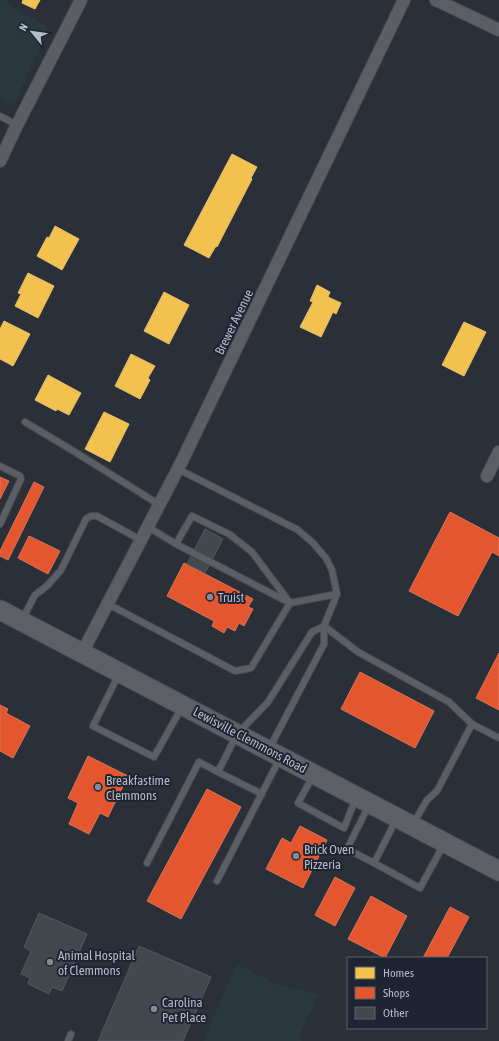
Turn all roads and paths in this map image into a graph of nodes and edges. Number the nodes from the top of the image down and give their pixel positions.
1 (81, 0) edge
2 (404, 0) edge
3 (436, 0) edge
4 (499, 30) edge
5 (0, 116) edge
6 (17, 125) junction
7 (0, 161) edge
8 (25, 422) dead end
9 (499, 452) edge
10 (0, 466) edge
11 (178, 469) junction
12 (487, 476) dead end
13 (160, 505) junction
14 (0, 524) edge
15 (148, 528) junction
16 (141, 540) junction
17 (176, 544) junction
18 (337, 594) junction
19 (290, 602) junction
20 (108, 604) junction
21 (0, 610) edge
22 (22, 621) junction
23 (324, 626) junction
24 (82, 653) junction
25 (120, 672) junction
26 (183, 705) junction
27 (472, 724) junction
28 (237, 734) junction
29 (499, 738) edge
30 (275, 754) junction
31 (218, 772) junction
32 (314, 774) junction
33 (262, 794) junction
34 (363, 800) junction
35 (405, 822) junction
36 (445, 843) junction
37 (147, 863) dead end
38 (374, 863) junction
39 (499, 871) edge
40 (217, 881) dead end
41 (71, 1034) dead end
42 (68, 1041) edge

1 - 6 street
2 - 11 street, Brewer Avenue
3 - 4 street
5 - 6 lane
6 - 7 street
8 - 13 lane
9 - 12 street
10 - 14 lane
11 - 13 street, Brewer Avenue
11 - 18 lane
13 - 15 street, Brewer Avenue
15 - 16 street, Brewer Avenue
15 - 17 lane
16 - 20 street, Brewer Avenue
16 - 22 lane
17 - 19 lane
17 - 19 lane
18 - 19 lane
18 - 23 lane
19 - 20 lane
20 - 24 street, Brewer Avenue
21 - 22 main road, Lewisville Clemmons Road
22 - 24 main road, Lewisville Clemmons Road
23 - 27 lane
23 - 28 lane
23 - 30 lane
24 - 25 main road, Lewisville Clemmons Road
25 - 26 main road, Lewisville Clemmons Road
25 - 26 lane
26 - 28 main road, Lewisville Clemmons Road
27 - 29 lane
27 - 35 lane
28 - 30 main road, Lewisville Clemmons Road
28 - 31 lane
30 - 32 main road, Lewisville Clemmons Road
30 - 33 lane
31 - 33 lane
31 - 37 lane
32 - 34 main road, Lewisville Clemmons Road
32 - 34 lane
33 - 40 lane
34 - 35 main road, Lewisville Clemmons Road
34 - 38 lane
35 - 36 main road, Lewisville Clemmons Road
35 - 38 lane
36 - 38 lane
36 - 39 main road, Lewisville Clemmons Road
41 - 42 lane

